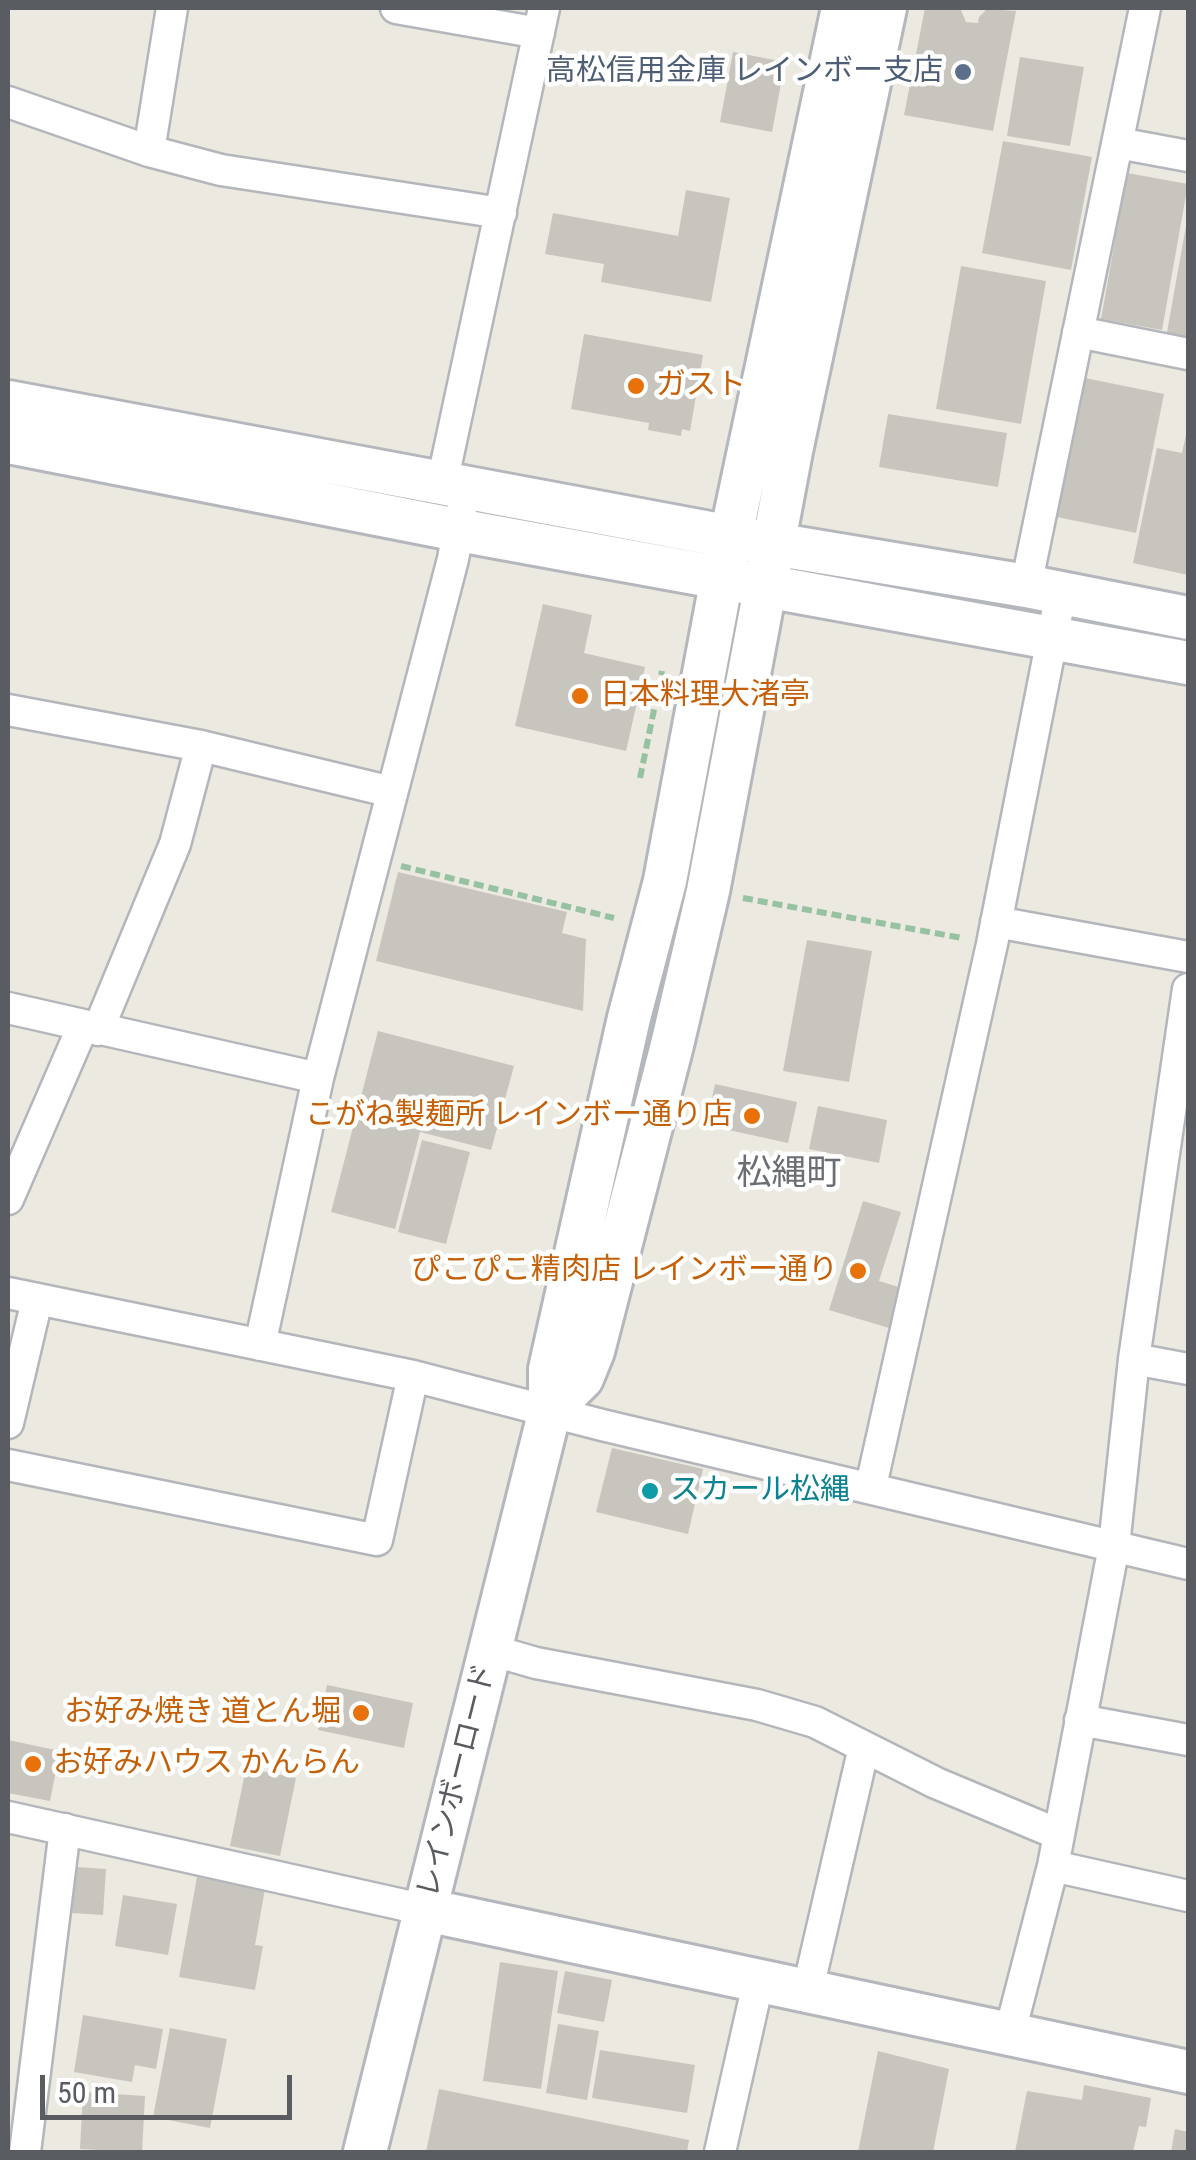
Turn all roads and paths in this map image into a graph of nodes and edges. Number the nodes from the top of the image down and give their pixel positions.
1 (172, 8) edge
2 (396, 8) edge
3 (844, 8) edge
4 (885, 8) edge
5 (1145, 8) edge
6 (542, 20) edge
7 (8, 102) edge
8 (1118, 144) junction
9 (149, 151) junction
10 (1188, 156) edge
11 (501, 213) junction
12 (1078, 332) junction
13 (1188, 354) edge
14 (8, 402) edge
15 (8, 442) edge
16 (454, 485) junction
17 (458, 530) junction
18 (774, 544) junction
19 (727, 558) junction
20 (766, 586) junction
21 (1044, 590) junction
22 (1188, 618) edge
23 (1051, 638) junction
24 (1188, 663) edge
25 (662, 671) dead end
26 (8, 710) edge
27 (201, 746) junction
28 (640, 778) dead end
29 (392, 792) junction
30 (375, 860) junction
31 (728, 896) dead end
32 (614, 918) dead end
33 (994, 933) junction
34 (1188, 957) edge
35 (1188, 989) edge
36 (8, 1008) edge
37 (91, 1028) junction
38 (318, 1078) junction
39 (8, 1199) edge
40 (22, 1296) edge
41 (260, 1345) junction
42 (1134, 1359) junction
43 (1188, 1369) edge
44 (413, 1376) junction
45 (550, 1410) junction
46 (8, 1423) edge
47 (8, 1465) edge
48 (871, 1486) junction
49 (1114, 1546) junction
50 (1188, 1564) edge
51 (491, 1650) junction
52 (1080, 1720) junction
53 (1188, 1740) edge
54 (864, 1747) junction
55 (8, 1817) edge
56 (65, 1830) junction
57 (1058, 1834) junction
58 (1054, 1866) junction
59 (1188, 1896) edge
60 (426, 1910) junction
61 (758, 1983) junction
62 (807, 1993) junction
63 (1009, 2036) junction
64 (1188, 2072) edge
65 (20, 2136) edge
66 (365, 2152) edge
67 (720, 2152) edge

1 - 9 street
2 - 6 street
3 - 19 street, レインボーロード
4 - 18 street
5 - 8 street
6 - 11 street
7 - 9 street
8 - 10 street
8 - 12 street
9 - 11 street
11 - 16 street
12 - 13 street
12 - 21 street
14 - 16 street
15 - 17 street
16 - 17 street
16 - 19 street
17 - 19 street
17 - 29 street
18 - 19 street
18 - 20 street
18 - 21 street
19 - 20 street
19 - 45 street, レインボーロード
20 - 23 street
20 - 45 street
21 - 22 street
21 - 23 street
23 - 24 street
23 - 33 street
25 - 28 path
26 - 27 street
27 - 29 street
27 - 37 street
29 - 30 street
30 - 32 path
30 - 38 street
31 - 33 path
33 - 34 street
33 - 48 street
35 - 42 street
36 - 37 street
37 - 38 street
37 - 39 street
38 - 41 street
40 - 41 street
40 - 46 street
41 - 44 street
42 - 43 street
42 - 49 street
44 - 45 street
44 - 47 street
45 - 48 street
45 - 51 street, レインボーロード
48 - 49 street
49 - 50 street
49 - 52 street
51 - 54 street
51 - 60 street, レインボーロード
52 - 53 street
52 - 57 street
54 - 57 street
54 - 62 street
55 - 56 street
56 - 60 street
56 - 65 street
57 - 58 street
58 - 59 street
58 - 63 street
60 - 61 street
60 - 66 street, レインボーロード
61 - 62 street
61 - 67 street
62 - 63 street
63 - 64 street

